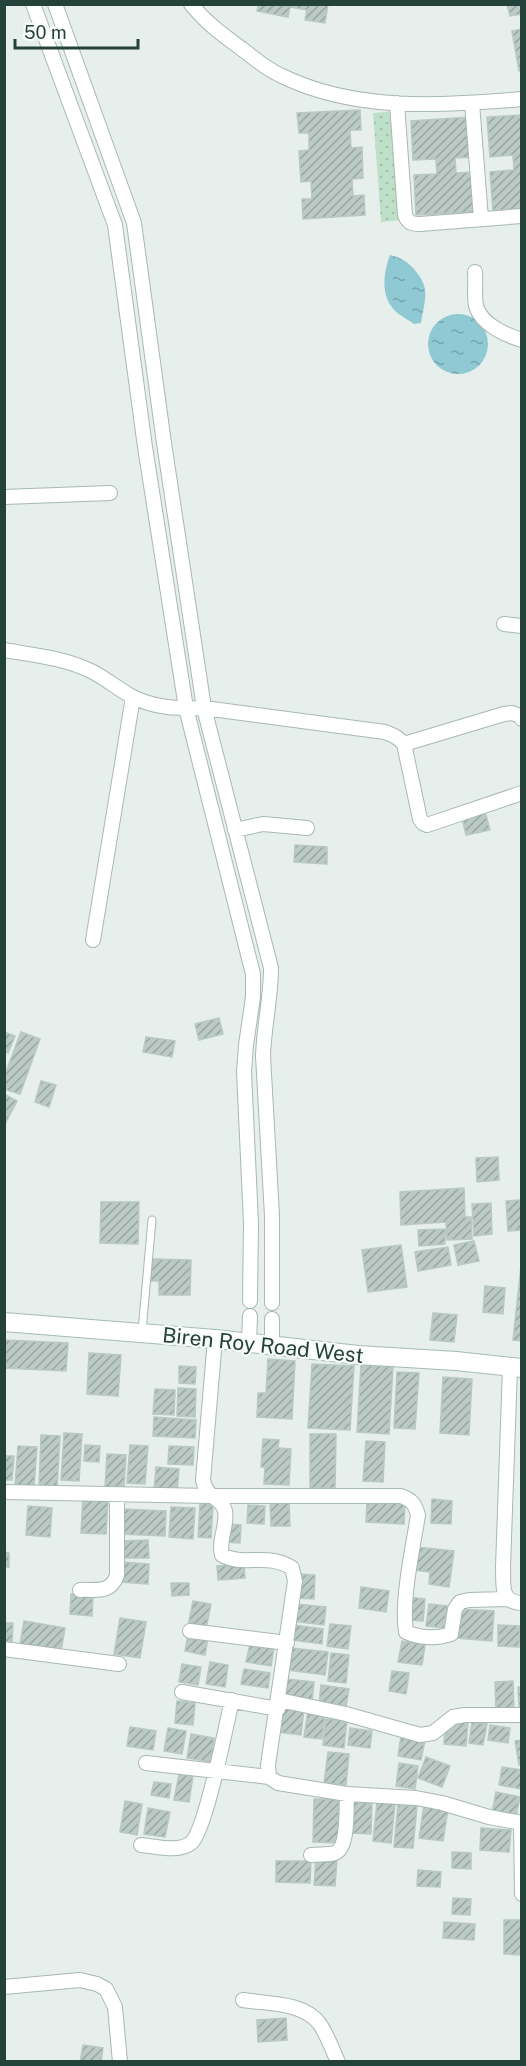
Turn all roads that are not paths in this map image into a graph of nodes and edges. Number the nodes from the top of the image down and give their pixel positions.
1 (33, 4) edge
2 (55, 4) edge
3 (191, 4) edge
4 (522, 99) edge
5 (472, 103) junction
6 (397, 104) junction
7 (522, 216) edge
8 (482, 219) junction
9 (134, 223) junction
10 (115, 225) junction
11 (475, 272) dead end
12 (522, 340) edge
13 (164, 442) junction
14 (145, 447) junction
15 (110, 493) dead end
16 (4, 497) edge
17 (504, 624) dead end
18 (522, 626) edge
19 (4, 650) edge
20 (133, 697) junction
21 (186, 708) junction
22 (204, 708) junction
23 (522, 719) edge
24 (404, 744) junction
25 (522, 793) edge
26 (307, 828) dead end
27 (235, 830) junction
28 (93, 940) dead end
29 (152, 1220) dead end
30 (250, 1301) dead end
31 (272, 1303) dead end
32 (250, 1316) dead end
33 (272, 1319) dead end
34 (4, 1322) edge
35 (142, 1333) junction
36 (215, 1339) junction
37 (249, 1343) junction
38 (272, 1346) junction
39 (516, 1368) edge
40 (4, 1492) edge
41 (117, 1495) junction
42 (210, 1496) junction
43 (80, 1590) dead end
44 (507, 1599) junction
45 (522, 1604) edge
46 (190, 1631) dead end
47 (287, 1643) junction
48 (4, 1648) edge
49 (119, 1664) dead end
50 (182, 1692) dead end
51 (232, 1700) junction
52 (278, 1704) junction
53 (522, 1715) edge
54 (146, 1763) dead end
55 (216, 1771) junction
56 (269, 1777) junction
57 (347, 1794) junction
58 (521, 1823) edge
59 (141, 1845) dead end
60 (311, 1855) dead end
61 (522, 1894) edge
62 (4, 1987) edge
63 (243, 2000) dead end
64 (120, 2061) edge
65 (338, 2061) edge

1 - 10 street
2 - 9 street
3 - 6 street
4 - 5 street
5 - 6 street
5 - 8 street
6 - 8 street
7 - 8 street
9 - 10 street
9 - 13 street
10 - 14 street
11 - 12 street
13 - 14 street
13 - 22 street
14 - 21 street
15 - 16 street
17 - 18 street
19 - 20 street
20 - 21 street
20 - 28 street
21 - 22 street
21 - 30 street
22 - 24 street
22 - 27 street
23 - 24 street
24 - 25 street
26 - 27 street
27 - 31 street
29 - 35 lane
32 - 37 street
33 - 38 street
34 - 35 main road, Biren Roy Road West
35 - 36 main road, Biren Roy Road West
36 - 37 main road, Biren Roy Road West
36 - 42 street
37 - 38 main road, Biren Roy Road West
38 - 39 main road, Biren Roy Road West
39 - 44 street
40 - 41 street
41 - 42 street
41 - 43 street
42 - 44 street
42 - 47 street
44 - 45 street
46 - 47 street
47 - 52 street
48 - 49 street
50 - 51 street
51 - 52 street
51 - 55 street
52 - 53 street
52 - 56 street
54 - 55 street
55 - 56 street
55 - 59 street
56 - 57 street
57 - 58 street
57 - 60 street
58 - 61 street
62 - 64 street
63 - 65 street

